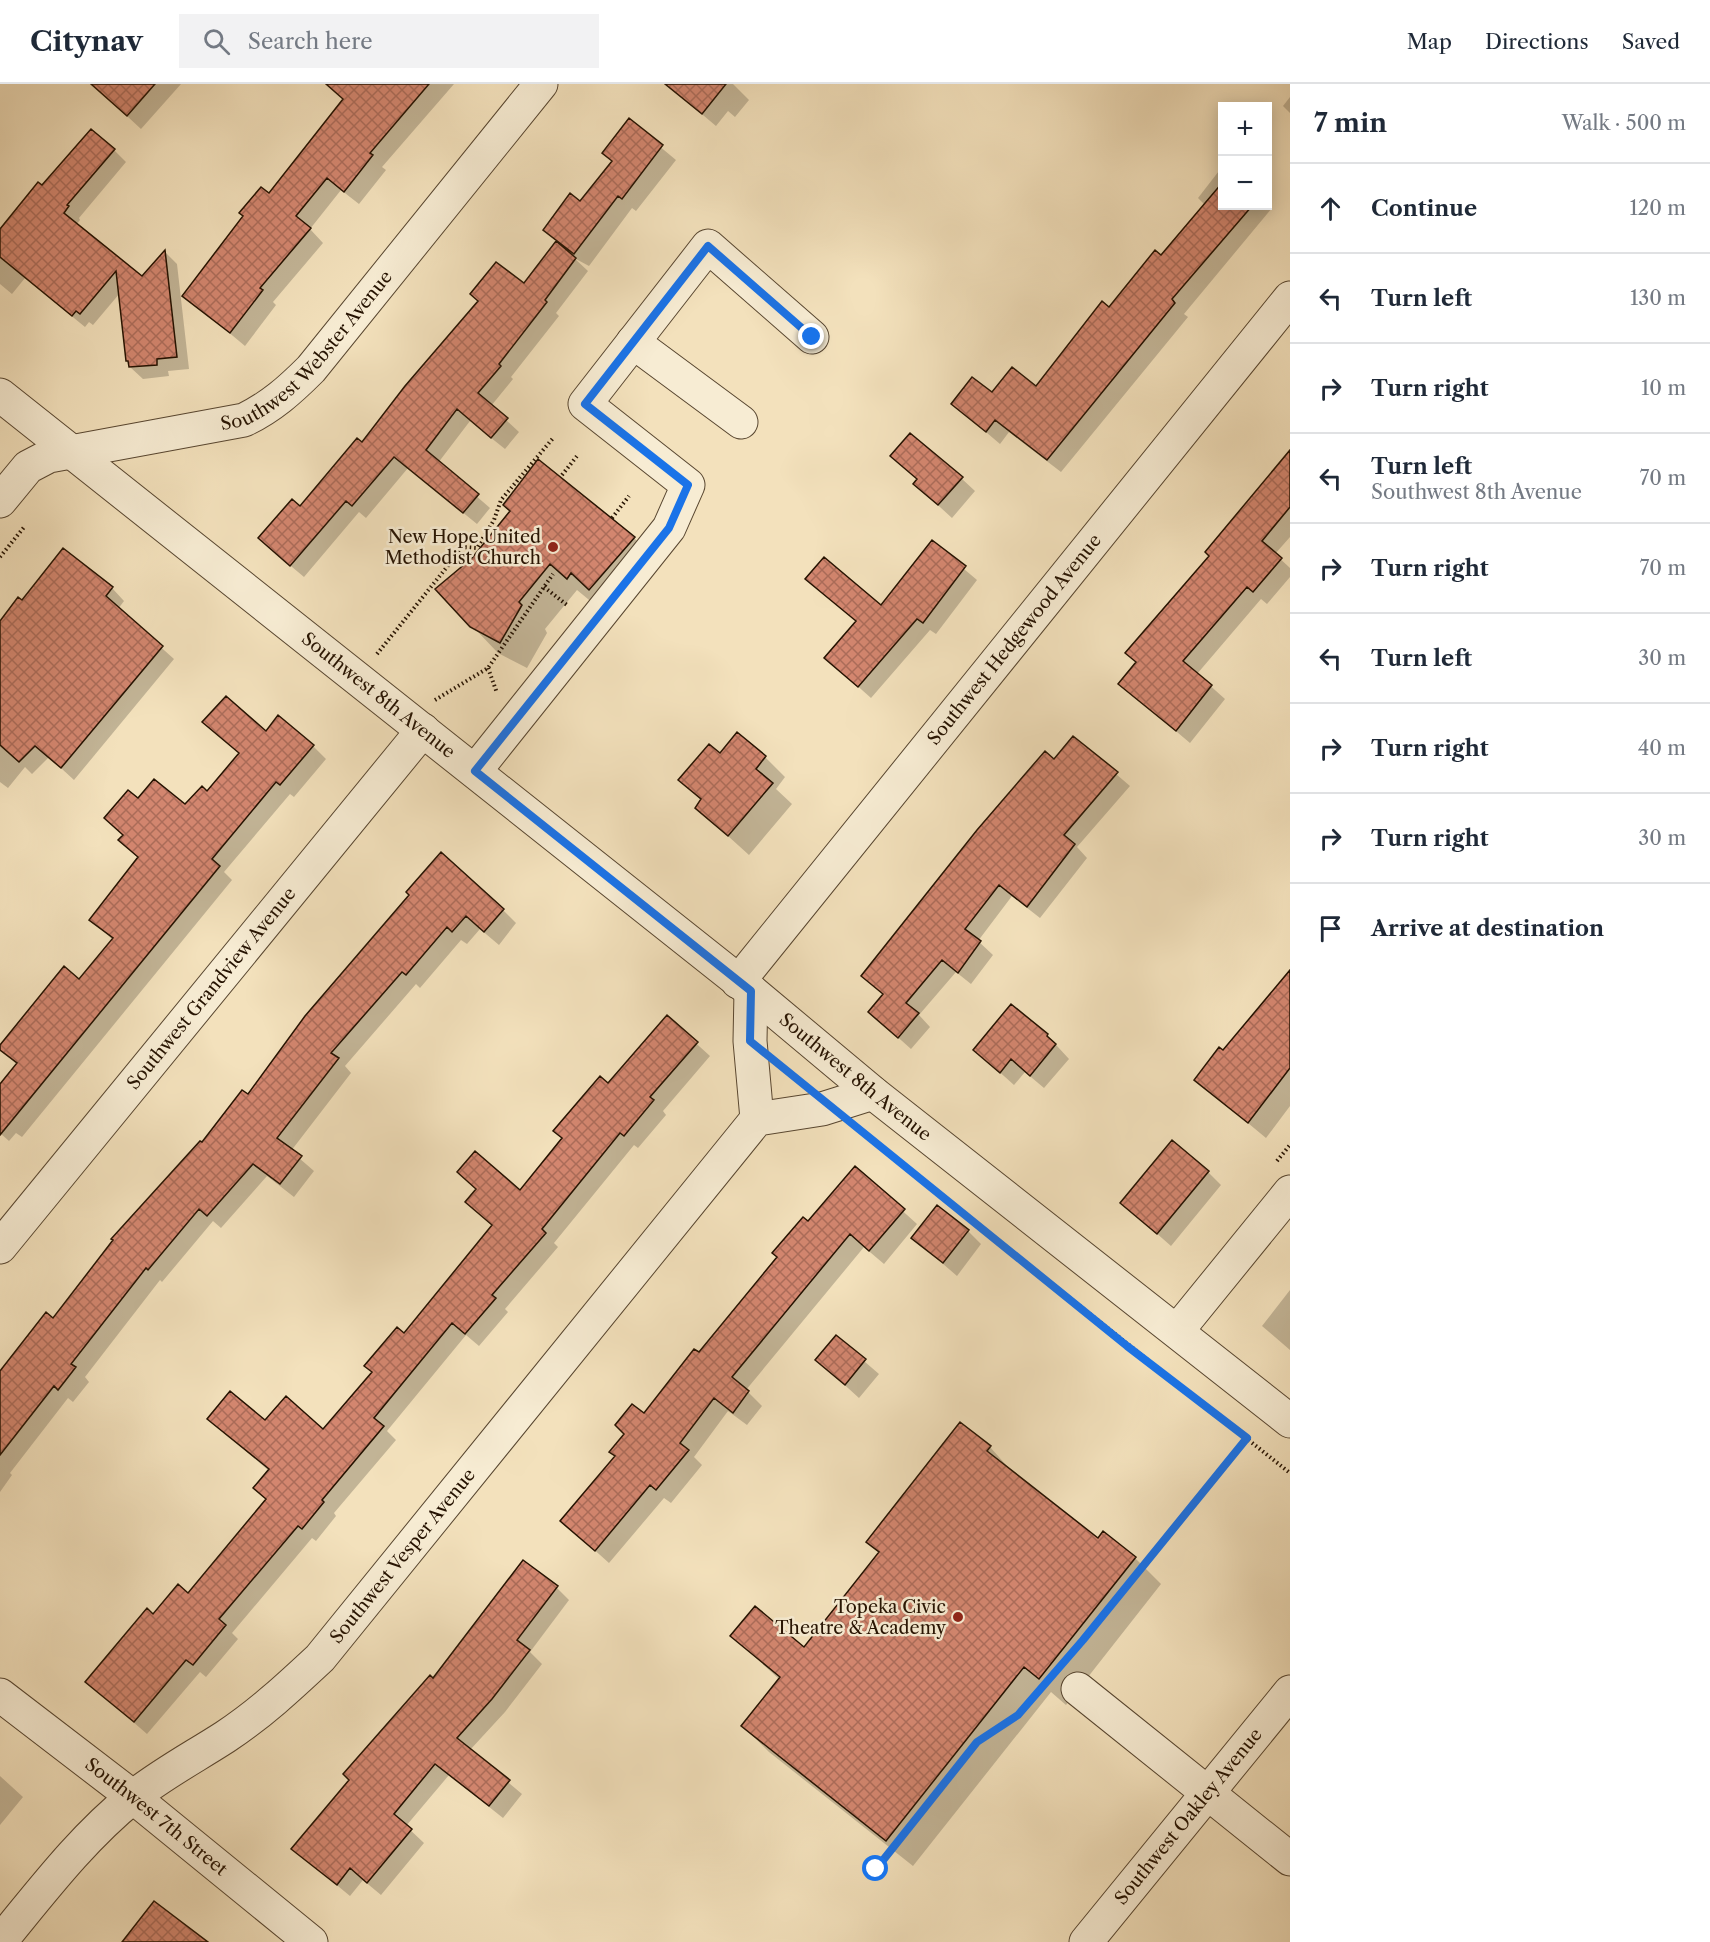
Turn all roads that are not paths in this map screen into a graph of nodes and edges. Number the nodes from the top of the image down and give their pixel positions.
1 (541, 84) edge
2 (1290, 298) edge
3 (812, 337) dead end
4 (633, 342) junction
5 (0, 395) edge
6 (741, 422) dead end
7 (70, 450) junction
8 (0, 501) edge
9 (426, 717) junction
10 (475, 771) junction
11 (744, 986) junction
12 (873, 1093) junction
13 (757, 1119) junction
14 (1290, 1192) edge
15 (0, 1247) edge
16 (1178, 1331) junction
17 (1290, 1421) edge
18 (1070, 1677) road end
19 (1290, 1692) edge
20 (0, 1695) edge
21 (1207, 1793) junction
22 (133, 1797) junction
23 (1290, 1859) edge
24 (0, 1942) edge
25 (311, 1942) edge
26 (1086, 1942) edge

1 - 7 street, Southwest Webster Avenue
2 - 11 street, Southwest Hedgewood Avenue
3 - 4 street
4 - 6 street
4 - 10 street
5 - 7 street, Southwest 8th Avenue
7 - 8 street, Southwest Webster Avenue
7 - 9 street, Southwest 8th Avenue
9 - 10 street, Southwest 8th Avenue
9 - 15 street, Southwest Grandview Avenue
10 - 11 street, Southwest 8th Avenue
11 - 12 street, Southwest 8th Avenue
11 - 13 street
12 - 13 street
12 - 16 street, Southwest 8th Avenue
13 - 22 street, Southwest Vesper Avenue
14 - 16 street
16 - 17 street, Southwest 8th Avenue
18 - 21 street
19 - 21 street, Southwest Oakley Avenue
20 - 22 street, Southwest 7th Street
21 - 23 street
21 - 26 street, Southwest Oakley Avenue
22 - 24 street, Southwest Vesper Avenue
22 - 25 street, Southwest 7th Street

